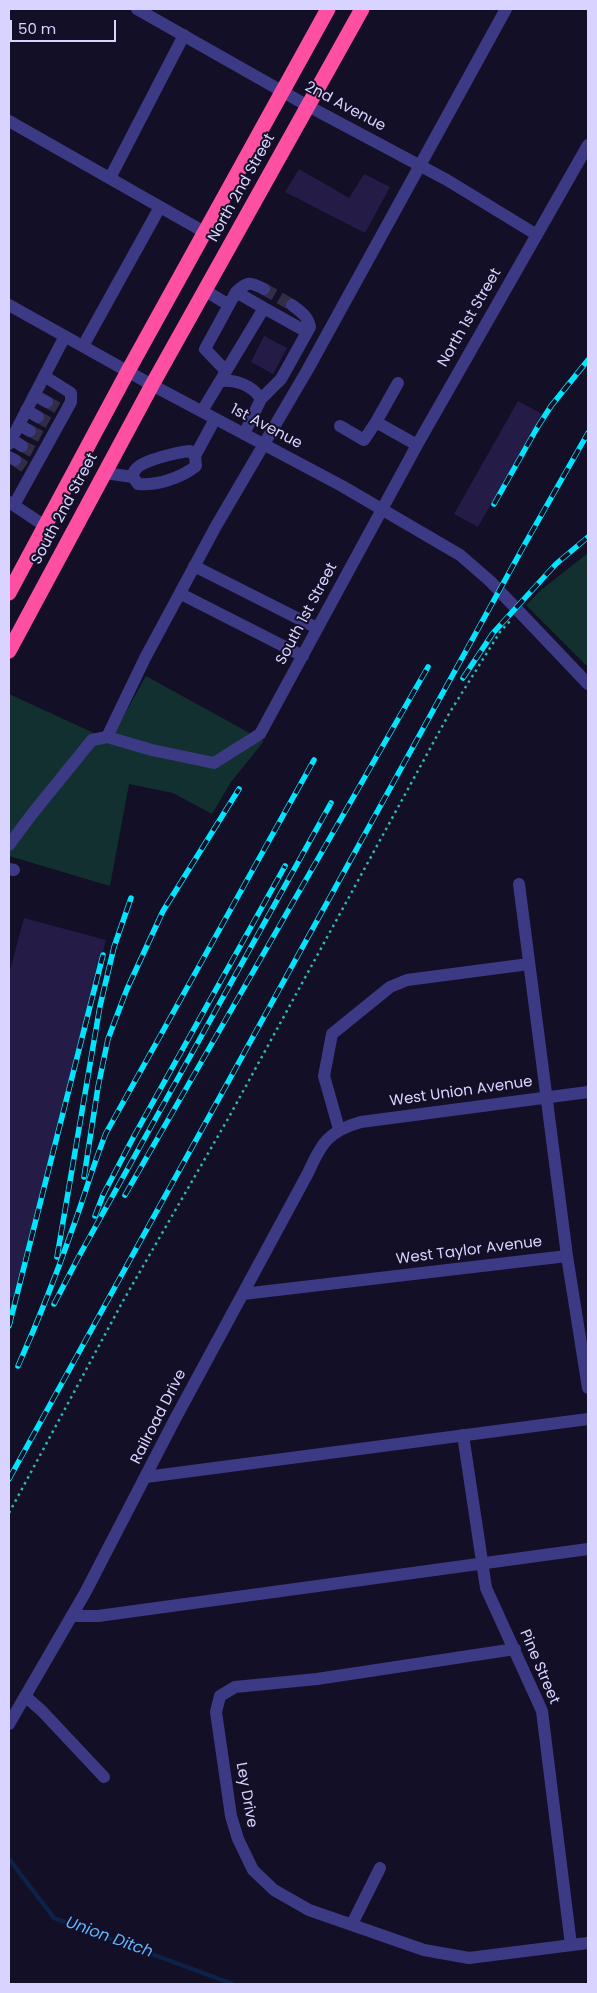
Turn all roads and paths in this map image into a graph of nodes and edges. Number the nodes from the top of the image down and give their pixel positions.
1 (137, 9) edge
2 (328, 9) edge
3 (362, 9) edge
4 (506, 9) edge
5 (184, 36) junction
6 (284, 92) junction
7 (308, 106) junction
8 (9, 120) edge
9 (588, 145) edge
10 (420, 166) junction
11 (110, 178) junction
12 (160, 207) junction
13 (206, 232) junction
14 (537, 235) junction
15 (264, 289) tunnel mouth
16 (204, 290) junction
17 (236, 292) junction
18 (9, 305) edge
19 (229, 305) junction
20 (292, 305) tunnel mouth
21 (264, 308) junction
22 (308, 332) junction
23 (65, 336) junction
24 (83, 346) junction
25 (128, 372) junction
26 (44, 376) junction
27 (224, 376) junction
28 (398, 383) dead end
29 (152, 385) junction
30 (34, 395) junction
31 (261, 399) junction
32 (57, 407) junction
33 (26, 410) junction
34 (202, 411) junction
35 (216, 419) junction
36 (48, 422) junction
37 (376, 422) junction
38 (340, 426) dead end
39 (244, 434) junction
40 (264, 444) junction
41 (417, 445) junction
42 (23, 447) edge
43 (195, 456) junction
44 (20, 464) edge
45 (105, 473) junction
46 (133, 477) junction
47 (11, 503) edge
48 (382, 509) junction
49 (45, 526) junction
50 (194, 566) junction
51 (9, 593) edge
52 (181, 594) junction
53 (518, 612) junction
54 (317, 628) junction
55 (9, 651) edge
56 (303, 656) junction
57 (588, 684) edge
58 (106, 737) junction
59 (9, 845) edge
60 (518, 884) dead end
61 (529, 964) junction
62 (588, 1092) edge
63 (547, 1097) junction
64 (340, 1129) junction
65 (567, 1256) junction
66 (243, 1294) junction
67 (588, 1388) edge
68 (588, 1418) edge
69 (463, 1435) junction
70 (146, 1477) junction
71 (9, 1513) edge
72 (588, 1549) edge
73 (481, 1564) junction
74 (72, 1616) junction
75 (515, 1649) junction
76 (25, 1696) junction
77 (9, 1724) edge
78 (104, 1777) dead end
79 (380, 1868) dead end
80 (352, 1924) junction
81 (588, 1943) edge
82 (571, 1945) junction

1 - 5 street, 2nd Avenue
2 - 6 highway, North 2nd Street
3 - 7 highway, North 2nd Street
4 - 10 street
5 - 6 street, 2nd Avenue
5 - 11 street
6 - 7 street, 2nd Avenue
6 - 13 highway, North 2nd Street
7 - 10 street, 2nd Avenue
7 - 16 highway, North 2nd Street
8 - 11 street
9 - 14 street, North 1st Street
10 - 14 street, 2nd Avenue
10 - 40 street
11 - 12 street
12 - 13 street
12 - 24 street
13 - 25 highway, North 2nd Street
14 - 41 street, North 1st Street
15 - 17 street
16 - 19 street
16 - 29 highway, North 2nd Street
17 - 19 street
17 - 21 street
18 - 23 street, 1st Avenue
19 - 27 street
20 - 22 street
21 - 22 street
21 - 27 street
22 - 31 street
23 - 24 street, 1st Avenue
23 - 26 street
24 - 25 street, 1st Avenue
25 - 29 street, 1st Avenue
25 - 49 highway, South 2nd Street
26 - 30 street
26 - 32 street
27 - 31 street
27 - 34 street
28 - 37 street
29 - 34 street, 1st Avenue
29 - 45 highway, South 2nd Street
30 - 32 street
30 - 33 street
31 - 39 street
32 - 36 street
33 - 36 street
33 - 42 street
34 - 35 street, 1st Avenue
35 - 39 street, 1st Avenue
35 - 43 street
36 - 42 street
37 - 38 street
37 - 41 street
39 - 40 street, 1st Avenue
40 - 48 street, 1st Avenue
40 - 50 street
41 - 48 street, North 1st Street
42 - 44 street
43 - 46 street
43 - 46 street
44 - 47 street
45 - 46 street
45 - 55 highway, South 2nd Street
47 - 49 street
48 - 53 street, 1st Avenue
48 - 54 street, South 1st Street
49 - 51 highway, South 2nd Street
50 - 52 street
50 - 54 street
52 - 56 street
52 - 58 street
53 - 57 street, 1st Avenue
53 - 71 path
54 - 56 street, South 1st Street
56 - 58 street, South 1st Street
58 - 59 street
60 - 61 street
61 - 63 street
61 - 64 street
62 - 63 street, West Union Avenue
63 - 64 street, West Union Avenue
63 - 65 street
64 - 66 street, Railroad Drive
65 - 66 street, West Taylor Avenue
65 - 67 street
66 - 70 street, Railroad Drive
68 - 69 street
69 - 70 street
69 - 73 street, Pine Street
70 - 74 street, Railroad Drive
72 - 73 street
73 - 74 street
73 - 75 street, Pine Street
74 - 76 street, Railroad Drive
75 - 80 street, Ley Drive
75 - 82 street, Pine Street
76 - 77 street, Railroad Drive
76 - 78 street
79 - 80 street
80 - 82 street, Ley Drive
81 - 82 street, Ley Drive

